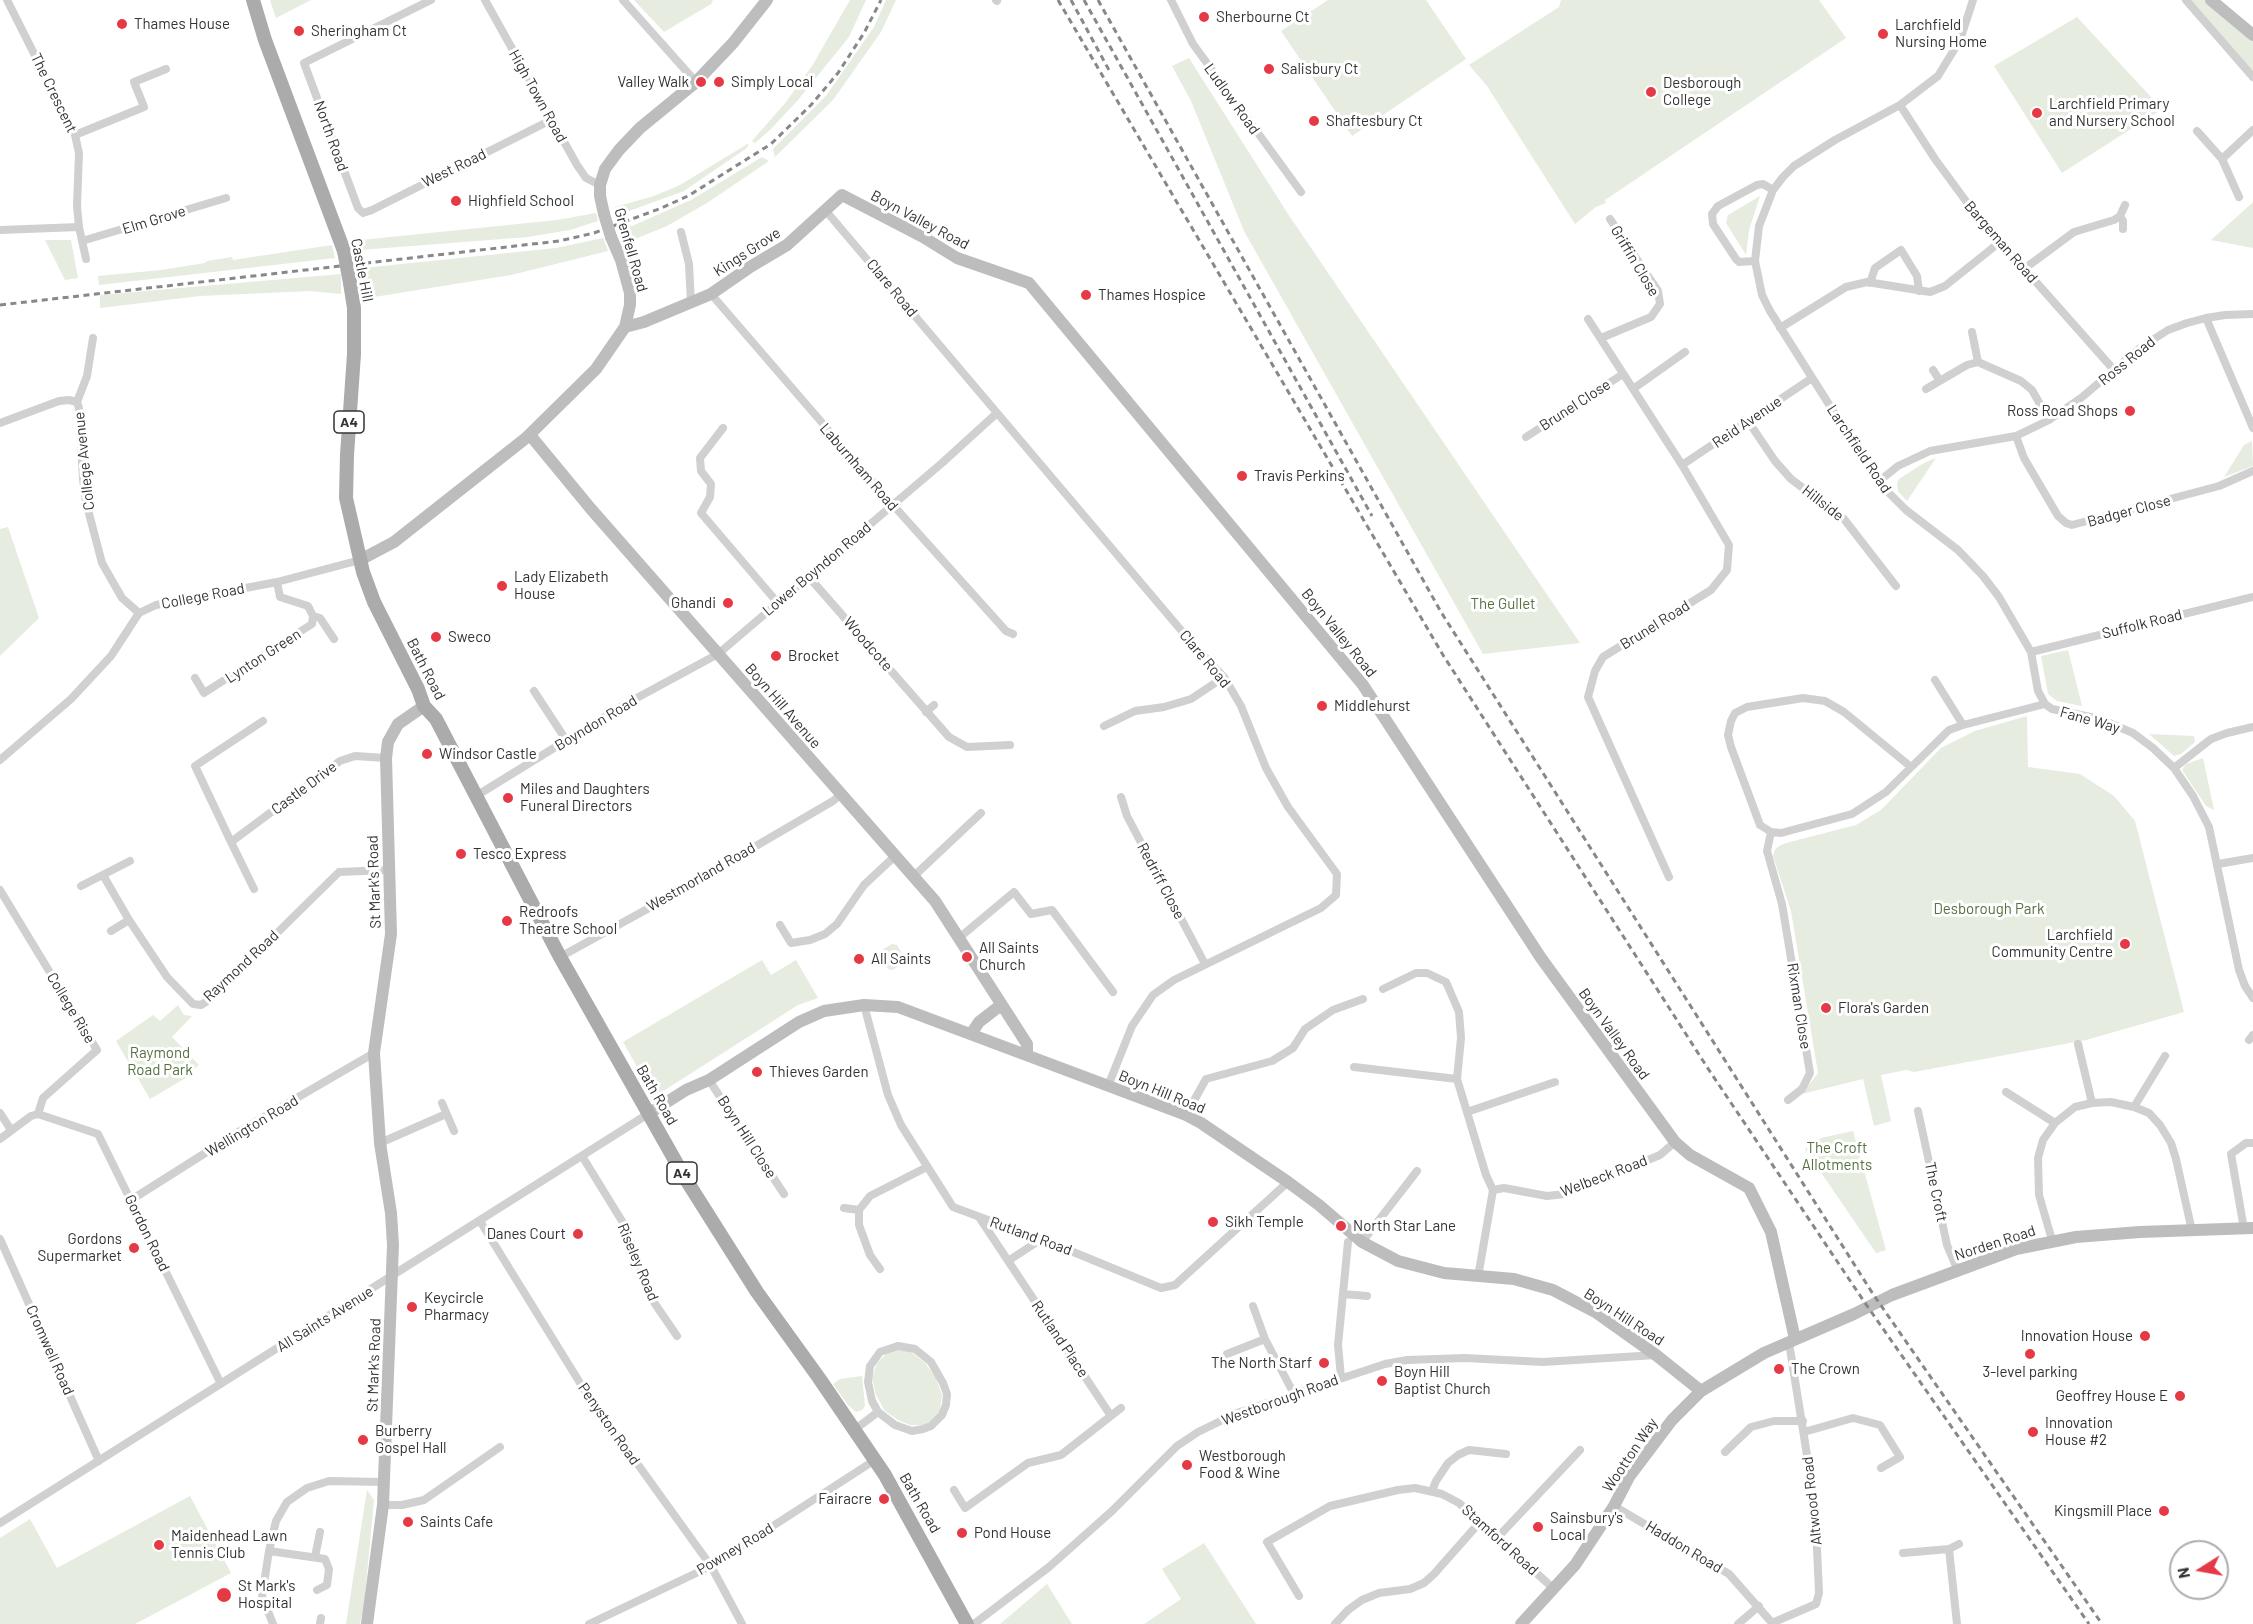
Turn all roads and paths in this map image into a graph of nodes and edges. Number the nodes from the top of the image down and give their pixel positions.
1 (6, 0) edge
2 (253, 0) edge
3 (431, 0) edge
4 (485, 0) edge
5 (623, 0) edge
6 (767, 0) edge
7 (1171, 0) edge
8 (1973, 0) edge
9 (2186, 0) edge
10 (2211, 0) edge
11 (2253, 35) edge
12 (166, 69) dead end
13 (2253, 77) edge
14 (696, 82) junction
15 (1900, 105) junction
16 (551, 120) junction
17 (2253, 130) edge
18 (2197, 131) dead end
19 (75, 135) junction
20 (2222, 159) junction
21 (600, 185) junction
22 (1773, 190) junction
23 (1301, 192) dead end
24 (842, 195) joint
25 (2239, 197) dead end
26 (226, 198) dead end
27 (2125, 204) dead end
28 (358, 208) joint
29 (826, 210) junction
30 (2120, 216) junction
31 (1610, 219) dead end
32 (79, 227) junction
33 (2123, 229) dead end
34 (0, 230) edge
35 (681, 232) dead end
36 (82, 242) junction
37 (2000, 242) junction
38 (86, 259) dead end
39 (1755, 261) junction
40 (2024, 269) junction
41 (1870, 283) junction
42 (1919, 291) junction
43 (711, 294) junction
44 (691, 303) junction
45 (2253, 314) edge
46 (2206, 318) junction
47 (1588, 319) dead end
48 (625, 327) junction
49 (1780, 328) junction
50 (1972, 332) dead end
51 (93, 338) dead end
52 (1601, 338) junction
53 (1685, 352) dead end
54 (1978, 362) junction
55 (1933, 370) dead end
56 (2114, 370) junction
57 (1623, 374) junction
58 (1812, 378) junction
59 (1940, 381) junction
60 (1632, 389) junction
61 (1926, 389) dead end
62 (77, 402) junction
63 (997, 413) junction
64 (2049, 420) junction
65 (1748, 421) junction
66 (0, 423) edge
67 (723, 428) dead end
68 (2253, 428) edge
69 (530, 435) junction
70 (2016, 436) junction
71 (1526, 437) dead end
72 (1682, 465) junction
73 (2253, 471) edge
74 (1878, 482) junction
75 (893, 505) junction
76 (694, 506) dead end
77 (701, 513) junction
78 (360, 560) junction
79 (808, 576) junction
80 (277, 582) junction
81 (1896, 586) dead end
82 (2253, 597) edge
83 (777, 602) junction
84 (139, 614) junction
85 (313, 616) junction
86 (1013, 634) dead end
87 (334, 639) dead end
88 (2031, 652) junction
89 (718, 654) junction
90 (1224, 677) junction
91 (195, 678) dead end
92 (1935, 681) dead end
93 (534, 691) dead end
94 (934, 705) dead end
95 (2044, 705) junction
96 (424, 706) junction
97 (926, 712) junction
98 (263, 721) dead end
99 (1963, 724) junction
100 (1104, 726) dead end
101 (2253, 727) edge
102 (566, 740) junction
103 (1010, 745) dead end
104 (386, 758) junction
105 (0, 760) edge
106 (1911, 767) junction
107 (2174, 768) junction
108 (840, 795) junction
109 (476, 796) junction
110 (1121, 797) dead end
111 (981, 813) dead end
112 (1771, 832) junction
113 (231, 842) junction
114 (895, 856) junction
115 (2253, 858) edge
116 (130, 861) dead end
117 (2218, 864) junction
118 (388, 870) junction
119 (103, 875) junction
120 (914, 876) junction
121 (1669, 877) dead end
122 (81, 886) dead end
123 (254, 889) dead end
124 (0, 890) edge
125 (129, 920) junction
126 (780, 925) dead end
127 (111, 931) dead end
128 (959, 938) junction
129 (560, 957) junction
130 (1205, 964) junction
131 (1383, 989) dead end
132 (1113, 992) dead end
133 (1364, 999) dead end
134 (2253, 999) edge
135 (864, 1005) junction
136 (1001, 1005) junction
137 (971, 1034) junction
138 (2078, 1044) dead end
139 (374, 1053) junction
140 (1028, 1055) junction
141 (2164, 1056) dead end
142 (1354, 1066) dead end
143 (1457, 1079) junction
144 (709, 1080) junction
145 (1555, 1082) dead end
146 (1108, 1086) junction
147 (2006, 1092) dead end
148 (1788, 1100) dead end
149 (442, 1103) dead end
150 (2091, 1103) junction
151 (2134, 1107) junction
152 (1918, 1111) dead end
153 (1467, 1112) junction
154 (0, 1113) edge
155 (41, 1114) junction
156 (446, 1114) junction
157 (648, 1114) junction
158 (1186, 1115) junction
159 (2055, 1123) junction
160 (11, 1130) junction
161 (454, 1131) dead end
162 (0, 1139) edge
163 (1675, 1142) junction
164 (380, 1143) junction
165 (2253, 1143) edge
166 (582, 1156) junction
167 (927, 1167) junction
168 (1416, 1171) dead end
169 (1287, 1182) junction
170 (1493, 1190) junction
171 (784, 1194) dead end
172 (131, 1200) junction
173 (844, 1208) dead end
174 (859, 1210) junction
175 (979, 1217) junction
176 (480, 1221) junction
177 (2248, 1228) edge
178 (2192, 1231) junction
179 (0, 1239) edge
180 (1040, 1240) junction
181 (2052, 1240) junction
182 (1348, 1242) dead end
183 (1362, 1242) junction
184 (1008, 1261) junction
185 (880, 1269) dead end
186 (1958, 1271) junction
187 (1478, 1276) junction
188 (392, 1277) junction
189 (1343, 1294) junction
190 (1367, 1296) dead end
191 (1253, 1306) dead end
192 (677, 1336) dead end
193 (1265, 1339) junction
194 (1792, 1344) junction
195 (1227, 1354) dead end
196 (1656, 1355) junction
197 (1341, 1377) junction
198 (221, 1384) junction
199 (1701, 1391) junction
200 (1294, 1394) junction
201 (1121, 1408) dead end
202 (878, 1412) junction
203 (1111, 1416) junction
204 (1803, 1421) junction
205 (854, 1430) junction
206 (1804, 1432) junction
207 (500, 1448) dead end
208 (1580, 1450) dead end
209 (1725, 1452) dead end
210 (1506, 1454) dead end
211 (875, 1460) junction
212 (99, 1461) junction
213 (1881, 1468) dead end
214 (384, 1482) junction
215 (954, 1490) dead end
216 (1432, 1491) junction
217 (383, 1505) junction
218 (1614, 1506) junction
219 (1480, 1522) junction
220 (0, 1523) edge
221 (320, 1532) dead end
222 (1497, 1538) junction
223 (1959, 1544) dead end
224 (1949, 1549) junction
225 (269, 1551) junction
226 (1903, 1552) dead end
227 (315, 1557) junction
228 (711, 1566) junction
229 (1554, 1589) junction
230 (317, 1590) dead end
231 (1299, 1596) dead end
232 (1759, 1606) junction
233 (1772, 1623) edge
234 (273, 1624) edge
235 (367, 1624) edge
236 (589, 1624) edge
237 (742, 1624) edge
238 (967, 1624) edge
239 (974, 1624) edge
240 (1335, 1624) edge
241 (1521, 1624) edge
242 (1738, 1624) edge
243 (1957, 1624) edge

1 - 19 street, The Crescent
2 - 78 main road, Castle Hill / A4, bridge
3 - 28 street, North Road
4 - 16 street, High Town Road
5 - 14 street
6 - 14 street
7 - 23 street, Ludlow Road
8 - 15 street, Larchfield Road
9 - 13 street
10 - 11 street
12 - 19 street
14 - 21 street
15 - 22 street, Larchfield Road
15 - 37 street, Bargeman Road
16 - 21 street, High Town Road
16 - 28 street, West Road
17 - 20 street
18 - 20 street
19 - 32 street, The Crescent
20 - 25 street
21 - 48 street, Grenfell Road, bridge
22 - 39 street, Larchfield Road
22 - 39 street
24 - 29 street, Kings Grove
24 - 163 street, Boyn Valley Road
26 - 36 street, Elm Grove
27 - 30 street
29 - 43 street, Kings Grove
29 - 63 street, Clare Road
30 - 33 street
30 - 40 street
31 - 52 street, Griffin Close
32 - 34 street
32 - 36 street, The Crescent
35 - 44 street, Kings Grove
36 - 38 street, The Crescent
37 - 40 street, Bargeman Road
37 - 42 street
39 - 49 street, Larchfield Road
40 - 56 street, Bargeman Road
41 - 42 street
41 - 42 street
41 - 49 street
43 - 44 street, Kings Grove
43 - 75 street, Laburnham Road
44 - 48 street, Kings Grove
45 - 46 street, Ross Road
46 - 56 street, Ross Road
46 - 68 street
47 - 52 street, Brunel Road
48 - 69 street, Grenfell Road
49 - 58 street, Larchfield Road
50 - 54 street
51 - 62 street, College Avenue
52 - 57 street, Brunel Road
53 - 60 street
54 - 59 street
54 - 64 street
55 - 59 street
56 - 64 street, Ross Road
57 - 60 street, Brunel Road
57 - 71 street, Brunel Close
58 - 65 street, Reid Avenue
58 - 74 street, Larchfield Road
59 - 61 street
60 - 72 street, Brunel Road
62 - 66 street, College Avenue
62 - 84 street, College Avenue
63 - 75 street, Lower Boyndon Road
63 - 90 street, Clare Road
64 - 70 street, Ross Road
65 - 72 street, Reid Avenue
65 - 81 street, Hillside
67 - 77 street
69 - 78 street, Grenfell Road
69 - 89 street, Boyn Hill Avenue
70 - 73 street, Badger Close
70 - 74 street, Ross Road
72 - 121 street, Brunel Road
74 - 88 street, Larchfield Road
75 - 79 street, Lower Boyndon Road
75 - 86 street, Laburnham Road
76 - 77 street
77 - 83 street
78 - 80 street, College Road
78 - 96 main road, Bath Road / A4
79 - 83 street, Lower Boyndon Road
79 - 97 street, Woodcote
80 - 84 street, College Road
80 - 85 street, Lynton Green
82 - 88 street, Suffolk Road
83 - 89 street, Lower Boyndon Road
84 - 105 street
85 - 87 street
85 - 91 street, Lynton Green
88 - 95 street, Larchfield Road
89 - 102 street, Boyndon Road
89 - 108 street, Boyn Hill Avenue
90 - 100 street
90 - 130 street, Clare Road
92 - 99 street
93 - 102 street
94 - 97 street
95 - 99 street, Fane Way
95 - 107 street, Fane Way
96 - 104 street, St Mark's Road
96 - 109 main road, Bath Road / A4
97 - 103 street, Woodcote
98 - 113 street
99 - 106 street, Fane Way
101 - 107 street
102 - 109 street, Boyndon Road
104 - 113 street, Castle Drive
104 - 118 street, St Mark's Road
106 - 112 street, Fane Way
106 - 112 street
107 - 117 street, Fane Way
108 - 114 street, Boyn Hill Avenue
108 - 129 street, Westmorland Road
109 - 129 main road, Bath Road / A4
110 - 130 street, Redriff Close
111 - 120 street
112 - 148 street, Rixman Close
113 - 123 street
114 - 120 street, Boyn Hill Avenue
114 - 126 street
115 - 117 street
116 - 119 street
117 - 134 street, Fane Way
118 - 125 street, Raymond Road
118 - 139 street, St Mark's Road
119 - 122 street
119 - 125 street, Raymond Road
120 - 128 street, Boyn Hill Avenue
124 - 155 street, College Rise
125 - 127 street
128 - 132 street
128 - 136 street, Boyn Hill Avenue
129 - 157 main road, Bath Road / A4
130 - 146 street, Clare Road
131 - 143 street
133 - 158 street
135 - 137 street, Boyn Hill Road
135 - 144 street, Boyn Hill Road
135 - 167 street, Rutland Road
136 - 137 street
136 - 140 street, Boyn Hill Avenue
137 - 140 street, Boyn Hill Road
138 - 150 street
139 - 164 street, St Mark's Road
139 - 172 street, Wellington Road
140 - 146 street, Boyn Hill Road
141 - 151 street
142 - 143 street
143 - 153 street
144 - 157 street, Boyn Hill Road
144 - 171 street, Boyn Hill Close
145 - 153 street
146 - 158 street, Boyn Hill Road
147 - 159 street
149 - 156 street
150 - 151 street
150 - 159 street
151 - 178 street
152 - 186 street, The Croft
153 - 170 street
154 - 160 street
155 - 160 street
155 - 172 street, Gordon Road
156 - 161 street
156 - 164 street
157 - 166 street, All Saints Avenue
157 - 205 main road, Bath Road / A4
158 - 169 street, Boyn Hill Road
159 - 181 street
160 - 162 street
163 - 170 street, Welbeck Road
163 - 194 street, Boyn Valley Road
164 - 188 street, St Mark's Road
165 - 177 street
166 - 176 street, All Saints Avenue
166 - 192 street, Riseley Road
167 - 174 street
167 - 175 street, Rutland Road
168 - 183 street
169 - 180 street, Rutland Road
169 - 183 street, Boyn Hill Road
170 - 187 street
172 - 198 street, Gordon Road
173 - 174 street
174 - 185 street
175 - 180 street, Rutland Road
175 - 184 street, Rutland Place
176 - 188 street, All Saints Avenue
176 - 228 street, Penyston Road
177 - 178 street, Norden Road
178 - 181 street, Norden Road
179 - 212 street, Cromwell Road
180 - 184 street
181 - 186 street, Norden Road
182 - 189 street
183 - 187 street, Boyn Hill Road
184 - 203 street, Rutland Place
186 - 194 street, Norden Road
187 - 196 street, Boyn Hill Road
188 - 198 street, All Saints Avenue
188 - 214 street, St Mark's Road
189 - 190 street
189 - 197 street
191 - 193 street
193 - 195 street
193 - 200 street
194 - 199 street, Wootton Way
194 - 204 street, Altwood Road
196 - 197 street, Westborough Road
196 - 199 street, Boyn Hill Road
197 - 200 street, Westborough Road
198 - 212 street, All Saints Avenue
199 - 218 street, Wootton Way
200 - 239 street, Westborough Road
201 - 203 street
202 - 202 street
202 - 205 street
203 - 215 street
204 - 206 street, Altwood Road
204 - 209 street
205 - 211 main road, Bath Road / A4
206 - 213 street
206 - 233 street, Altwood Road
207 - 217 street
208 - 222 street
210 - 216 street
211 - 228 street, Powney Road
211 - 238 main road, Bath Road / A4
212 - 220 street, All Saints Avenue
214 - 217 street, St Mark's Road
214 - 225 street
216 - 219 street, Stamford Road
216 - 231 street, Stamford Road
217 - 235 street, St Mark's Road
218 - 229 street, Wootton Way
218 - 232 street, Haddon Road
219 - 222 street, Stamford Road
219 - 240 street
221 - 227 street
222 - 229 street, Stamford Road
223 - 224 street
224 - 226 street
224 - 243 street
225 - 227 street
225 - 234 street
227 - 230 street
228 - 236 street, Powney Road
228 - 237 street, Penyston Road
229 - 241 street, Wootton Way
232 - 233 street, Haddon Road
232 - 242 street

